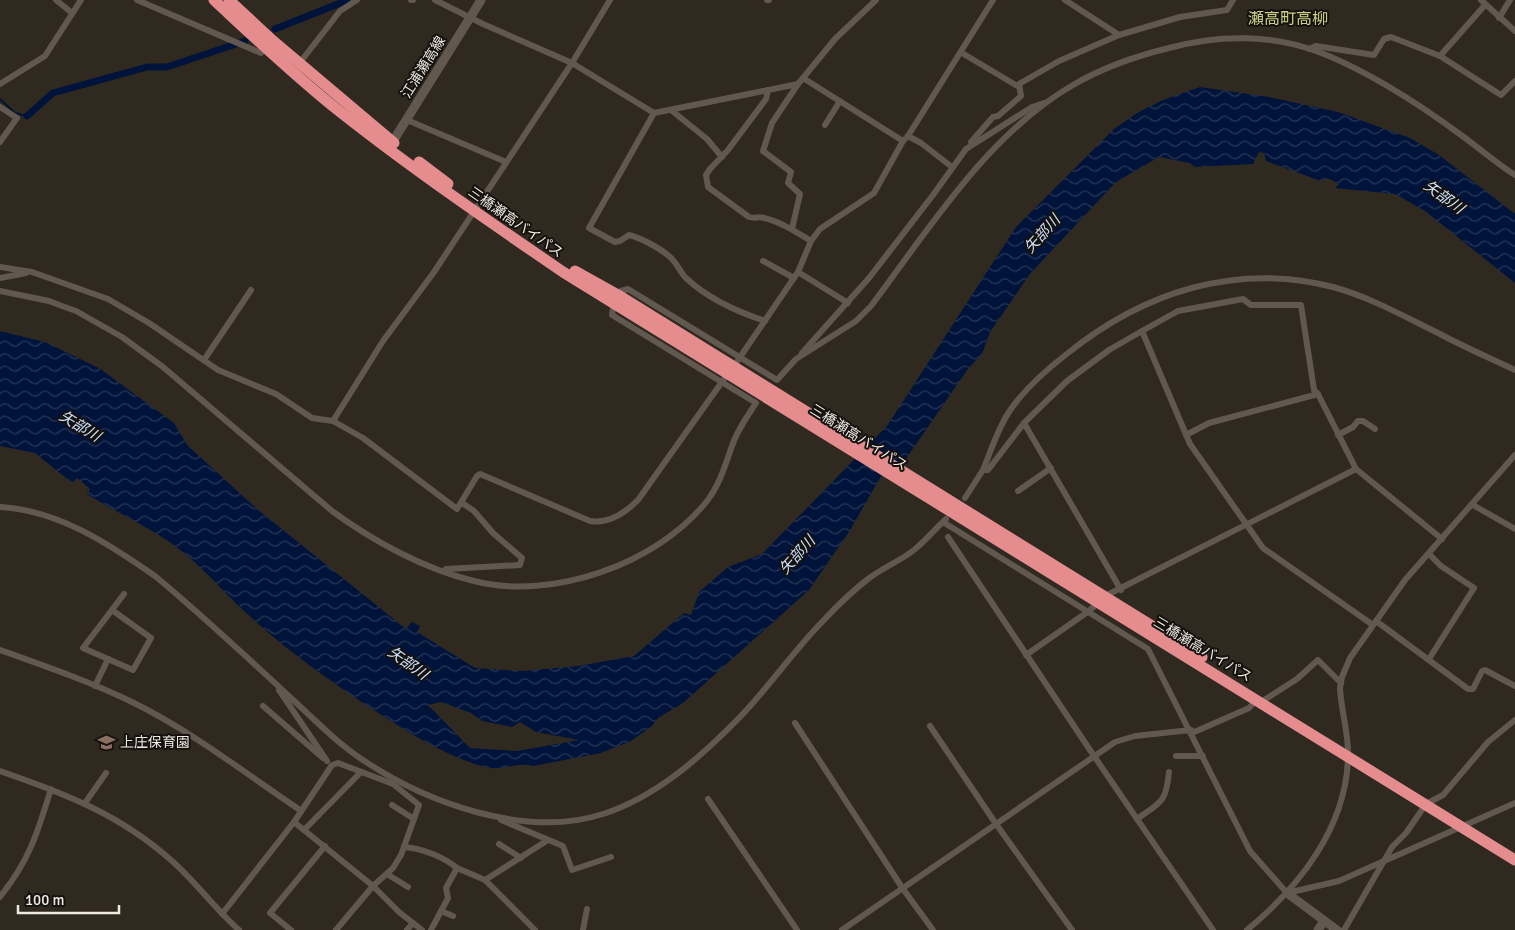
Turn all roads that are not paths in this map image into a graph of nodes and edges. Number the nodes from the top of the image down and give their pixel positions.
1 (56, 0) edge
2 (81, 0) edge
3 (137, 0) edge
4 (214, 0) edge
5 (229, 0) edge
6 (357, 0) edge
7 (435, 0) edge
8 (481, 0) edge
9 (610, 0) edge
10 (876, 0) edge
11 (993, 0) edge
12 (1064, 0) edge
13 (1233, 0) edge
14 (1510, 0) edge
15 (1483, 3) edge
16 (72, 13) junction
17 (470, 17) junction
18 (1498, 18) junction
19 (1515, 31) edge
20 (1119, 35) junction
21 (266, 49) junction
22 (1309, 49) junction
23 (962, 52) junction
24 (1440, 56) junction
25 (572, 62) junction
26 (295, 67) junction
27 (803, 78) junction
28 (1515, 81) edge
29 (0, 84) edge
30 (798, 84) junction
31 (1019, 87) junction
32 (768, 90) junction
33 (840, 101) junction
34 (1047, 102) junction
35 (0, 107) edge
36 (671, 110) junction
37 (654, 113) junction
38 (407, 120) junction
39 (825, 125) dead end
40 (906, 138) junction
41 (0, 142) edge
42 (391, 146) junction
43 (966, 149) junction
44 (722, 157) junction
45 (506, 162) junction
46 (952, 167) junction
47 (1515, 175) edge
48 (476, 208) junction
49 (792, 229) junction
50 (811, 241) junction
51 (763, 261) dead end
52 (0, 267) edge
53 (32, 272) junction
54 (796, 275) junction
55 (0, 278) edge
56 (251, 290) dead end
57 (0, 291) edge
58 (617, 299) junction
59 (848, 303) junction
60 (764, 321) junction
61 (1142, 331) junction
62 (740, 358) junction
63 (796, 359) junction
64 (204, 360) junction
65 (1515, 370) edge
66 (776, 380) junction
67 (722, 382) junction
68 (1318, 394) junction
69 (756, 403) junction
70 (333, 421) junction
71 (1024, 424) junction
72 (1374, 430) dead end
73 (1186, 435) junction
74 (1338, 435) junction
75 (1515, 455) edge
76 (1051, 468) junction
77 (983, 470) junction
78 (1356, 470) junction
79 (1018, 491) dead end
80 (965, 498) dead end
81 (462, 503) junction
82 (1473, 505) junction
83 (0, 507) edge
84 (1245, 526) junction
85 (1515, 529) edge
86 (948, 537) dead end
87 (1442, 539) junction
88 (1429, 554) junction
89 (442, 570) junction
90 (1121, 590) junction
91 (124, 594) dead end
92 (1097, 603) junction
93 (112, 610) junction
94 (1374, 623) junction
95 (0, 650) edge
96 (1026, 655) junction
97 (108, 659) junction
98 (1429, 659) junction
99 (1341, 682) junction
100 (275, 683) junction
101 (94, 686) junction
102 (1515, 686) edge
103 (1262, 700) junction
104 (263, 706) dead end
105 (1515, 720) edge
106 (795, 722) dead end
107 (930, 726) dead end
108 (1191, 732) junction
109 (1348, 752) junction
110 (1094, 756) junction
111 (1176, 756) dead end
112 (1204, 756) junction
113 (330, 763) junction
114 (0, 771) edge
115 (361, 772) junction
116 (1169, 772) dead end
117 (106, 773) dead end
118 (394, 782) junction
119 (51, 789) junction
120 (708, 799) dead end
121 (85, 803) junction
122 (1429, 803) junction
123 (1515, 803) edge
124 (392, 805) dead end
125 (300, 810) junction
126 (496, 818) junction
127 (414, 819) junction
128 (1137, 819) junction
129 (294, 822) junction
130 (996, 824) junction
131 (1465, 826) junction
132 (304, 830) junction
133 (548, 840) junction
134 (499, 844) dead end
135 (325, 846) junction
136 (404, 847) junction
137 (1515, 852) edge
138 (611, 856) dead end
139 (520, 858) junction
140 (1515, 860) edge
141 (1383, 862) junction
142 (457, 868) junction
143 (387, 874) junction
144 (485, 880) junction
145 (374, 886) junction
146 (408, 887) dead end
147 (903, 889) junction
148 (1286, 893) junction
149 (0, 897) edge
150 (587, 909) dead end
151 (441, 911) junction
152 (222, 914) junction
153 (453, 916) dead end
154 (1324, 921) junction
155 (230, 922) junction
156 (413, 923) junction
157 (340, 929) edge
158 (228, 930) edge
159 (239, 930) edge
160 (291, 930) edge
161 (407, 930) edge
162 (422, 930) edge
163 (431, 930) edge
164 (536, 930) edge
165 (583, 930) edge
166 (797, 930) edge
167 (842, 930) edge
168 (933, 930) edge
169 (1072, 930) edge
170 (1213, 930) edge
171 (1247, 930) edge
172 (1318, 930) edge
173 (1337, 930) edge
174 (1344, 930) edge

1 - 16 street
2 - 16 street
3 - 21 street
4 - 21 highway, 三橋瀬高バイパス
5 - 26 highway, 三橋瀬高バイパス
6 - 26 street
7 - 17 street
8 - 17 main road, 江浦瀬高線
9 - 25 street
10 - 27 street
11 - 23 street
12 - 20 street
13 - 20 street
14 - 18 street
15 - 18 street
15 - 24 street
16 - 29 street
17 - 25 street
17 - 38 main road, 江浦瀬高線
18 - 19 street
20 - 31 street
21 - 26 highway, 三橋瀬高バイパス
22 - 24 street
22 - 34 street
22 - 47 street
23 - 31 street
23 - 40 street
24 - 28 street
25 - 37 street
25 - 45 street
26 - 42 highway, 三橋瀬高バイパス
27 - 30 street
27 - 33 street
30 - 32 street
30 - 49 street
31 - 43 street
32 - 36 street
32 - 44 street
33 - 39 street
33 - 40 street
34 - 43 street
34 - 63 street
35 - 41 street
36 - 37 street
36 - 44 street
37 - 60 street
38 - 42 main road, 江浦瀬高線
38 - 45 street
40 - 46 street
40 - 50 street
42 - 48 highway, 三橋瀬高バイパス
43 - 46 street
44 - 49 street
45 - 48 street
46 - 59 street
48 - 58 highway, 三橋瀬高バイパス
48 - 70 street
49 - 50 street
50 - 54 street
51 - 54 street
52 - 53 street
53 - 55 street
53 - 64 street
54 - 59 street
54 - 60 street
56 - 64 street
57 - 89 street
58 - 62 street
58 - 67 street
58 - 92 highway, 三橋瀬高バイパス
59 - 63 street
60 - 62 street
61 - 68 street
61 - 71 street
61 - 73 street
62 - 66 street
62 - 67 street
63 - 66 street
64 - 70 street
65 - 77 street
66 - 69 street
67 - 69 street
67 - 81 street
68 - 73 street
68 - 74 street
69 - 89 street
70 - 81 street
71 - 76 street
71 - 77 street
72 - 74 street
73 - 84 street
74 - 78 street
75 - 82 street
76 - 79 street
76 - 90 street
77 - 80 street
78 - 84 street
78 - 87 street
81 - 89 street
82 - 85 street
82 - 87 street
83 - 100 street
84 - 90 street
84 - 94 street
86 - 96 street
87 - 88 street
88 - 94 street
88 - 98 street
90 - 92 street
91 - 93 street
92 - 96 street
92 - 103 highway, 三橋瀬高バイパス
92 - 108 street
92 - 126 street
93 - 97 street
93 - 97 street
94 - 98 street
94 - 99 street
95 - 101 street
96 - 110 street
97 - 101 street
98 - 102 street
99 - 103 street
99 - 109 street
100 - 113 street
100 - 118 street
101 - 125 street
103 - 108 street
103 - 109 highway, 三橋瀬高バイパス
104 - 113 street
105 - 122 street
106 - 147 street
107 - 130 street
108 - 110 street
108 - 112 street
109 - 122 highway, 三橋瀬高バイパス
109 - 148 street
110 - 128 street
110 - 130 street
111 - 112 street
112 - 148 street
113 - 115 street
113 - 125 street
114 - 119 street
115 - 118 street
115 - 132 street
116 - 128 street
117 - 121 street
118 - 126 street
118 - 127 street
119 - 121 street
119 - 149 street
120 - 166 street
121 - 152 street
122 - 131 highway, 三橋瀬高バイパス
122 - 141 street
123 - 131 street
124 - 127 street
125 - 129 street
126 - 133 street
127 - 136 street
128 - 170 street
129 - 132 street
129 - 152 street
130 - 147 street
130 - 169 street
131 - 137 highway, 三橋瀬高バイパス
131 - 140 highway, 三橋瀬高バイパス
131 - 141 street
132 - 135 street
133 - 138 street
133 - 139 street
134 - 139 street
135 - 145 street
135 - 160 street
136 - 142 street
136 - 143 street
139 - 144 street
141 - 148 street
141 - 174 street
142 - 144 street
142 - 151 street
143 - 145 street
143 - 146 street
144 - 164 street
145 - 156 street
145 - 157 street
147 - 167 street
147 - 168 street
148 - 154 main road
148 - 171 street
150 - 165 street
151 - 153 street
151 - 163 street
152 - 155 street
154 - 172 main road
154 - 173 main road
155 - 158 street
155 - 159 street
156 - 161 street
156 - 162 street

